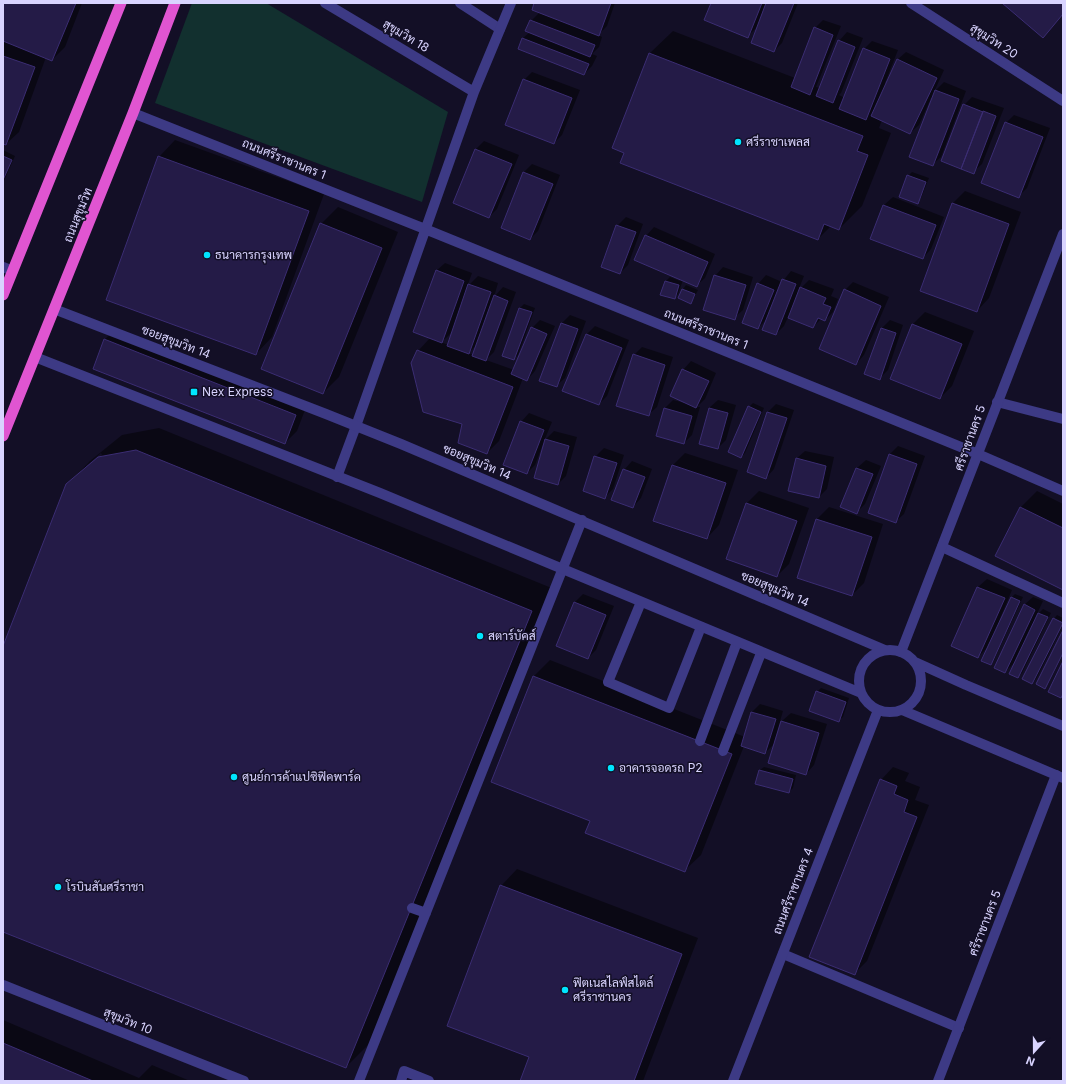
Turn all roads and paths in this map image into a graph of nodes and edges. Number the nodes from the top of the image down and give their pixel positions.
1 (121, 3) edge
2 (175, 3) edge
3 (326, 3) edge
4 (460, 3) edge
5 (511, 3) edge
6 (911, 3) edge
7 (500, 29) junction
8 (474, 92) junction
9 (1063, 101) edge
10 (133, 113) junction
11 (425, 229) junction
12 (1063, 234) edge
13 (8, 269) edge
14 (3, 295) edge
15 (54, 308) junction
16 (35, 357) junction
17 (997, 402) junction
18 (1063, 419) edge
19 (356, 426) junction
20 (3, 436) edge
21 (978, 454) junction
22 (337, 477) junction
23 (1063, 491) edge
24 (582, 520) junction
25 (942, 547) junction
26 (563, 569) junction
27 (641, 602) junction
28 (1063, 603) edge
29 (701, 627) junction
30 (737, 642) junction
31 (886, 650) junction
32 (761, 652) junction
33 (902, 652) junction
34 (915, 662) junction
35 (861, 693) junction
36 (878, 710) junction
37 (902, 710) junction
38 (1063, 726) edge
39 (700, 741) dead end
40 (723, 751) dead end
41 (1059, 776) edge
42 (412, 908) dead end
43 (426, 913) junction
44 (782, 954) junction
45 (3, 985) edge
46 (959, 1028) junction
47 (244, 1081) edge
48 (360, 1081) edge
49 (400, 1081) edge
50 (429, 1081) edge
51 (733, 1081) edge
52 (938, 1081) edge

1 - 13 highway
2 - 10 highway, ถนนสุขุมวิท
3 - 8 street, สุขุมวิท 18
4 - 7 street
5 - 7 street
6 - 9 street, สุขุมวิท 20
7 - 8 street
8 - 11 street
10 - 11 street, ถนนศรีราชานคร 1
10 - 15 highway, ถนนสุขุมวิท
11 - 19 street
11 - 21 street, ถนนศรีราชานคร 1
12 - 17 street, ศรีราชานคร 5
13 - 14 highway
15 - 16 highway, ถนนสุขุมวิท
15 - 19 street, ซอยสุขุมวิท 14
16 - 20 highway, ถนนสุขุมวิท
16 - 22 street
17 - 18 street
17 - 21 street, ศรีราชานคร 5
19 - 22 street
19 - 24 street, ซอยสุขุมวิท 14
21 - 23 street, ถนนศรีราชานคร 1
21 - 25 street, ศรีราชานคร 5
22 - 26 street
24 - 26 street
24 - 31 street, ซอยสุขุมวิท 14
25 - 28 street
25 - 33 street, ศรีราชานคร 5
26 - 27 street
26 - 43 street
27 - 29 street
27 - 29 street
29 - 30 street
30 - 32 street
30 - 39 street
31 - 33 street
31 - 35 street
32 - 35 street
32 - 40 street
33 - 34 street
34 - 37 street
34 - 38 street
35 - 36 street
36 - 37 street
36 - 44 street, ถนนศรีราชานคร 4
37 - 41 street
41 - 46 street, ศรีราชานคร 5
42 - 43 street
43 - 48 street
44 - 46 street
44 - 51 street, ถนนศรีราชานคร 4
45 - 47 street, สุขุมวิท 10
46 - 52 street, ศรีราชานคร 5
49 - 50 street

